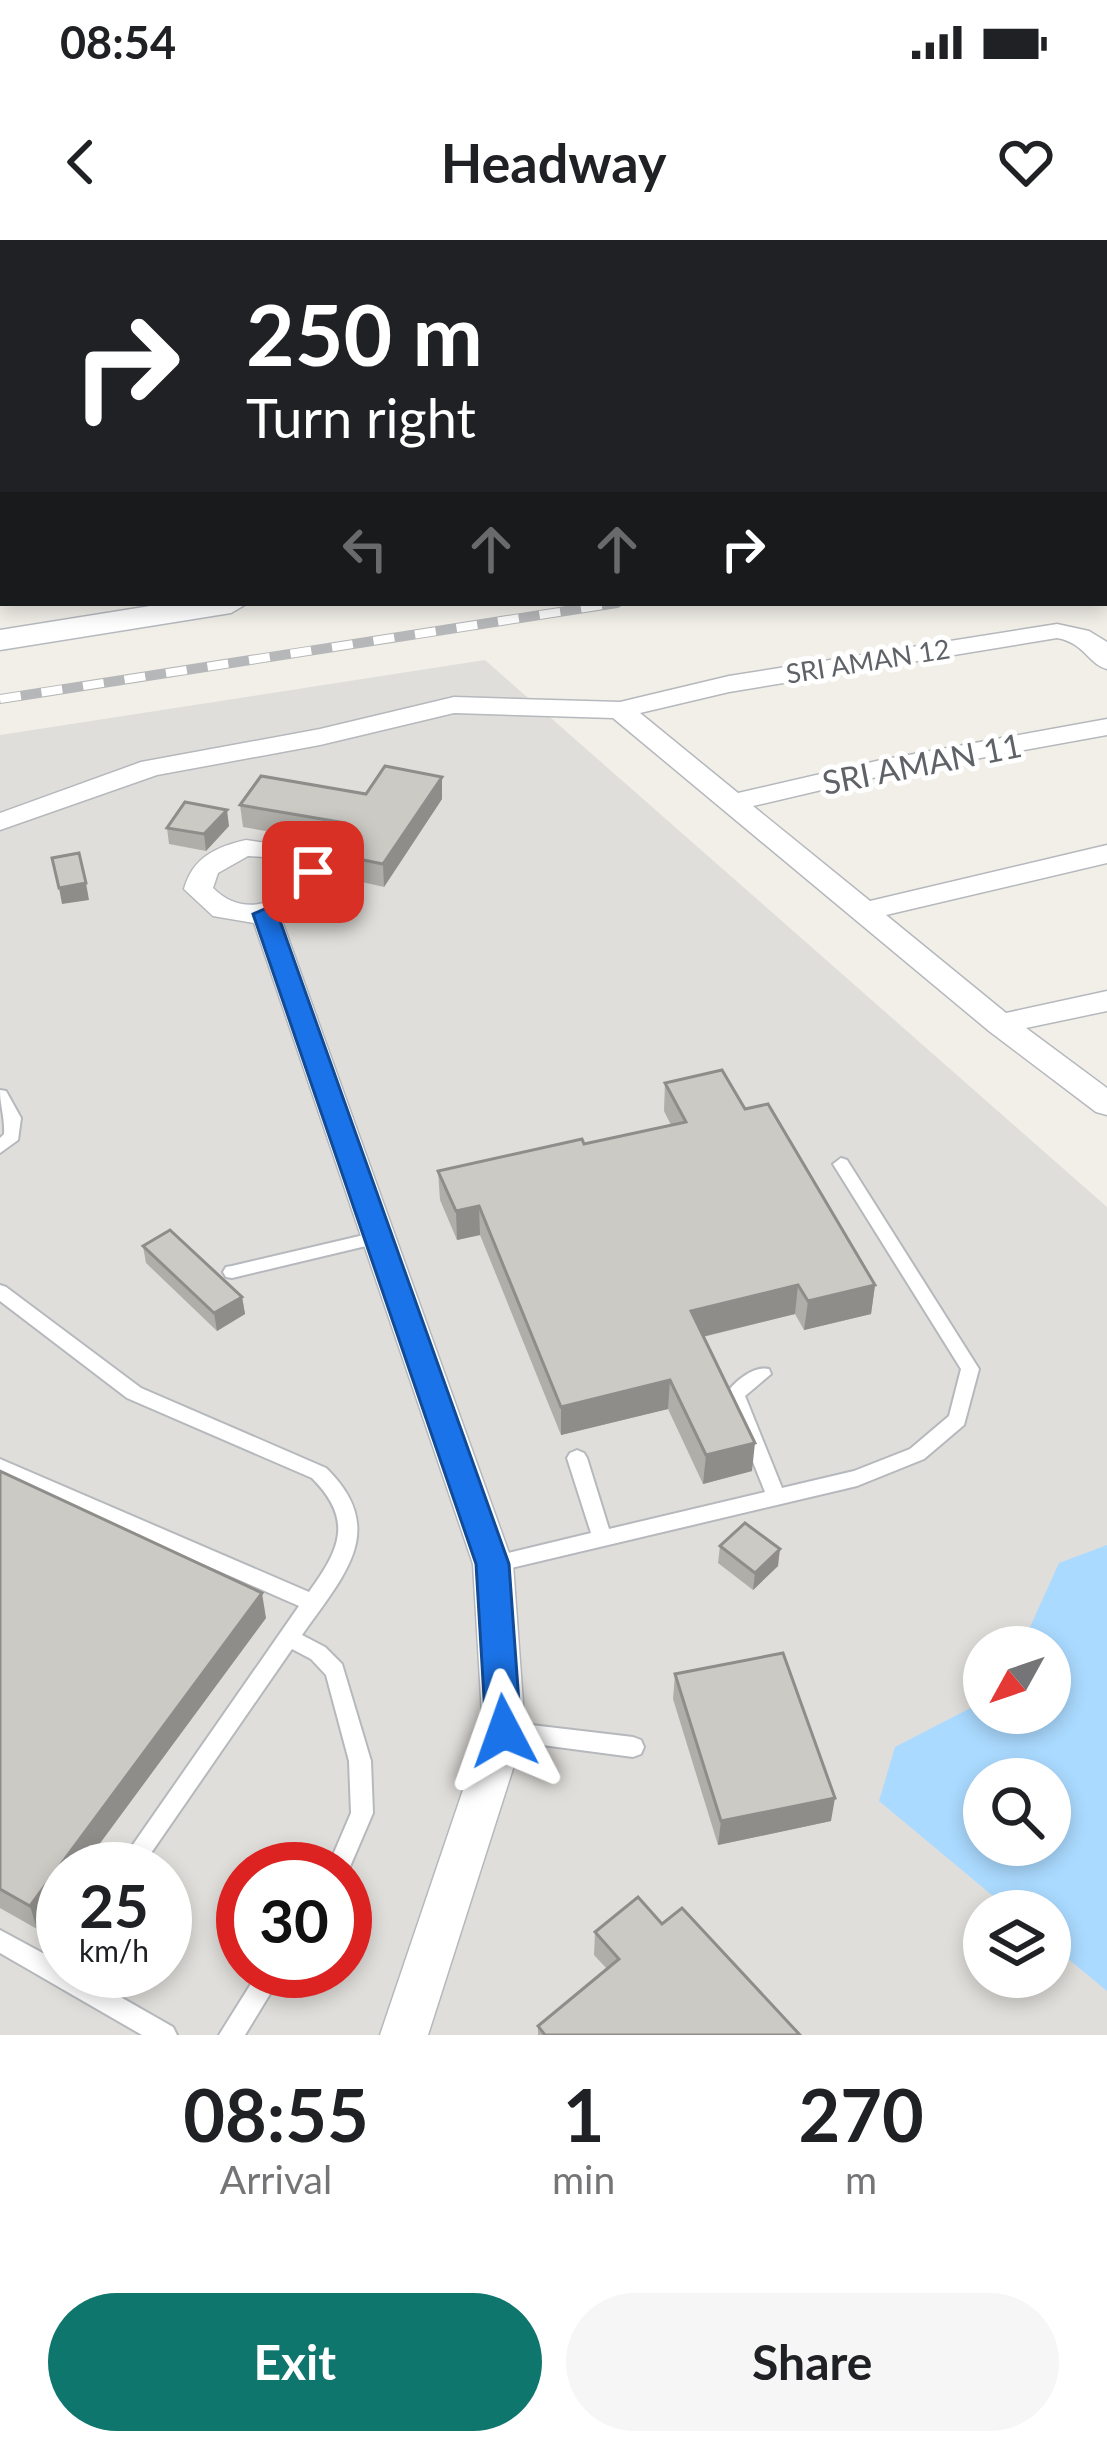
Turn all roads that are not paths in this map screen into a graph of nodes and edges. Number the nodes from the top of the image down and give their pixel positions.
1 (211, 606) edge
2 (0, 640) edge
3 (1107, 661) edge
4 (620, 710) junction
5 (1107, 727) edge
6 (736, 802) junction
7 (0, 822) edge
8 (1107, 854) edge
9 (866, 911) junction
10 (265, 914) dead end
11 (1107, 1000) edge
12 (1000, 1024) junction
13 (0, 1095) edge
14 (1107, 1104) edge
15 (0, 1147) edge
16 (841, 1164) dead end
17 (382, 1237) junction
18 (232, 1272) dead end
19 (0, 1292) edge
20 (762, 1375) dead end
21 (577, 1459) dead end
22 (0, 1467) edge
23 (776, 1496) junction
24 (602, 1536) junction
25 (493, 1564) junction
26 (313, 1604) junction
27 (290, 1638) junction
28 (504, 1731) junction
29 (633, 1747) dead end
30 (146, 1842) edge
31 (350, 1842) edge
32 (0, 1942) edge
33 (36, 1957) edge
34 (108, 1998) edge
35 (255, 1998) edge
36 (165, 2035) edge
37 (231, 2035) edge
38 (404, 2035) edge

1 - 2 street
3 - 4 street, SRI AMAN 12
4 - 6 street
4 - 7 street, SRI AMAN 12
5 - 6 street, SRI AMAN 11
6 - 9 street
8 - 9 street
9 - 12 street
10 - 17 street
11 - 12 street
12 - 14 street
13 - 15 lane
16 - 23 lane
17 - 18 lane
17 - 25 street
19 - 26 lane
20 - 23 lane
21 - 24 lane
22 - 26 lane
23 - 24 lane
24 - 25 lane
25 - 28 street
26 - 27 lane
27 - 30 lane
27 - 31 lane
28 - 29 lane
28 - 38 street
32 - 33 lane
34 - 36 lane
35 - 37 lane

